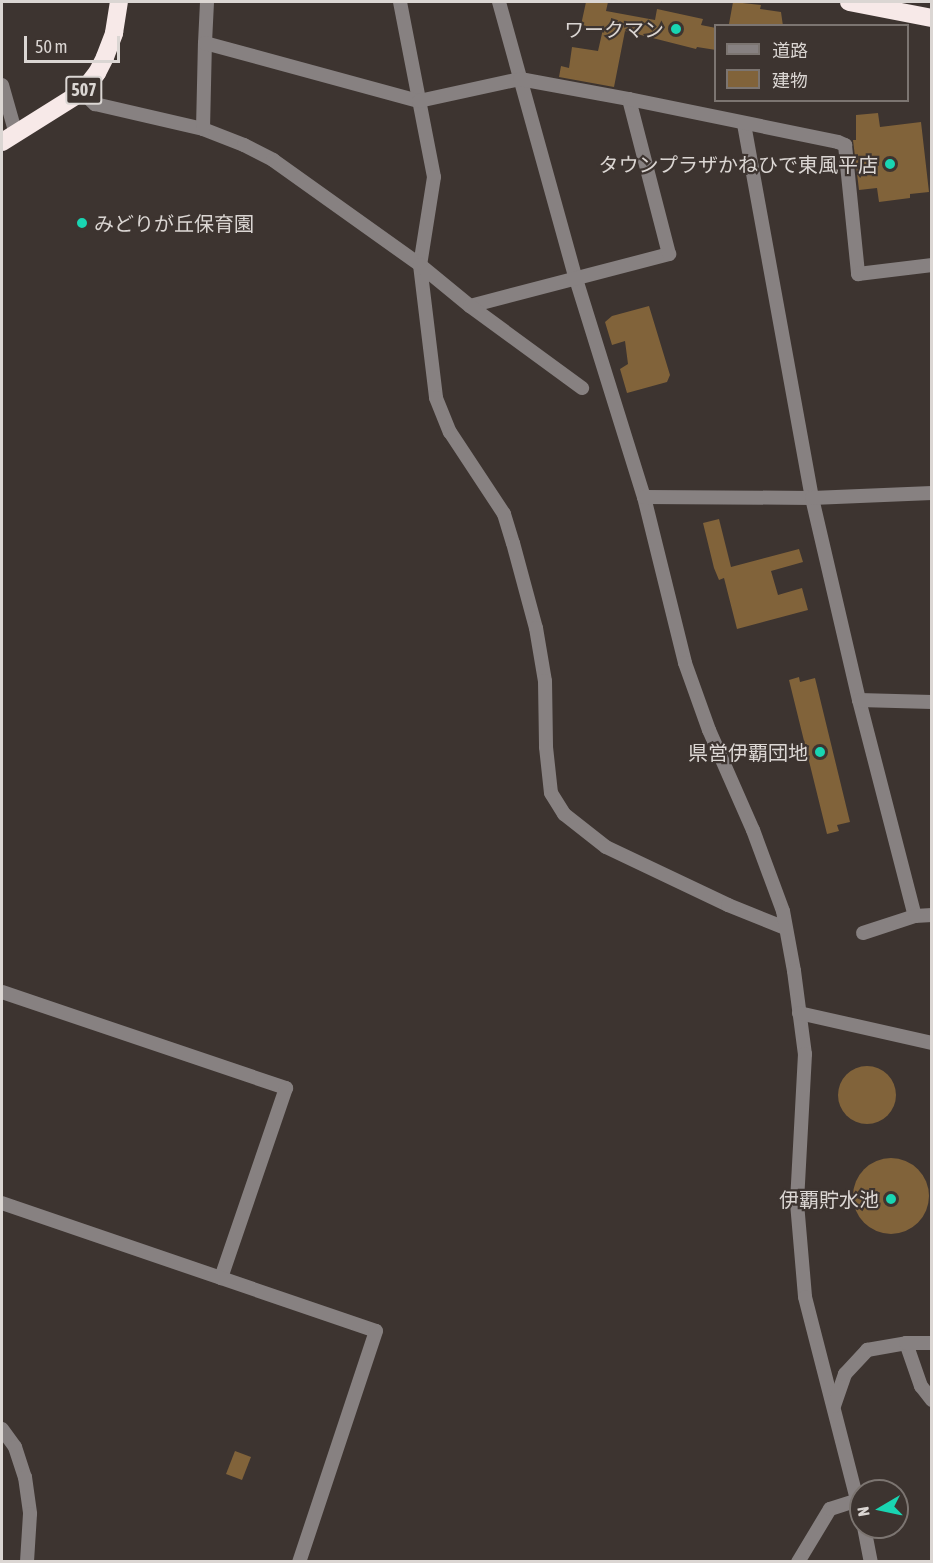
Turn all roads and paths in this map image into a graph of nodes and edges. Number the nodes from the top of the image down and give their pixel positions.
1 (118, 2) edge
2 (207, 2) edge
3 (400, 2) edge
4 (499, 2) edge
5 (849, 2) edge
6 (932, 18) edge
7 (205, 43) junction
8 (520, 79) junction
9 (2, 85) edge
10 (82, 93) junction
11 (629, 99) junction
12 (419, 101) junction
13 (744, 124) junction
14 (203, 129) junction
15 (9, 138) edge
16 (420, 265) junction
17 (932, 265) edge
18 (576, 279) junction
19 (470, 306) junction
20 (582, 388) dead end
21 (932, 493) edge
22 (644, 497) junction
23 (812, 498) junction
24 (859, 700) junction
25 (932, 702) edge
26 (932, 915) edge
27 (915, 916) junction
28 (785, 928) junction
29 (863, 933) dead end
30 (2, 992) edge
31 (799, 1013) junction
32 (932, 1043) edge
33 (2, 1203) edge
34 (221, 1278) junction
35 (906, 1343) junction
36 (932, 1343) edge
37 (932, 1400) edge
38 (834, 1406) junction
39 (2, 1429) edge
40 (853, 1479) edge
41 (849, 1503) edge
42 (866, 1539) edge
43 (27, 1562) edge
44 (299, 1562) edge
45 (798, 1562) edge
46 (871, 1562) edge

1 - 10 highway, 507
2 - 7 street
3 - 12 street
4 - 8 street
5 - 6 highway
7 - 12 street
7 - 14 street
8 - 11 street
8 - 12 street
8 - 18 street
9 - 15 street
10 - 14 street
10 - 15 highway, 507
11 - 13 street
11 - 18 street
12 - 16 street
13 - 17 street
13 - 23 street
14 - 16 street
16 - 19 street
16 - 28 street
18 - 19 street
18 - 22 street
19 - 20 street
21 - 23 street
22 - 23 street
22 - 28 street
23 - 24 street
24 - 25 street
24 - 27 street
26 - 27 street
27 - 29 street
28 - 31 street
30 - 34 street
31 - 32 street
31 - 38 street
33 - 34 street
34 - 44 street
35 - 36 street
35 - 37 street
35 - 38 street
38 - 40 street
39 - 43 street
41 - 45 street
42 - 46 street

